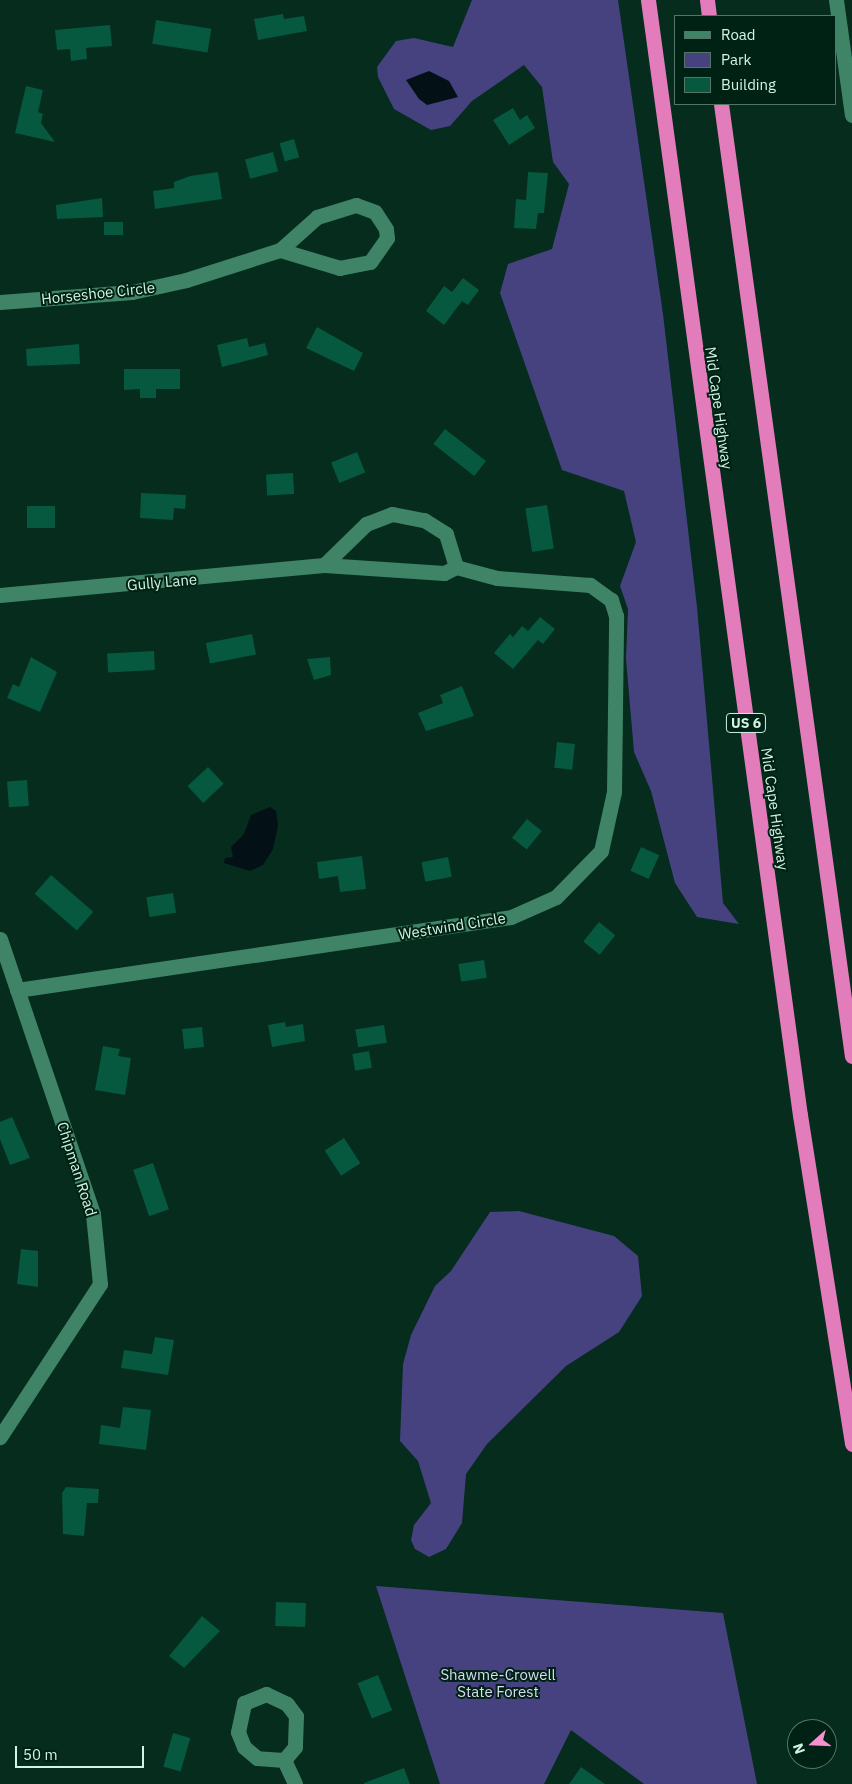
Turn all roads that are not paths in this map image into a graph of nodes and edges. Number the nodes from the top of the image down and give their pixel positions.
1 (648, 0) edge
2 (707, 0) edge
3 (836, 0) edge
4 (709, 15) edge
5 (720, 105) edge
6 (852, 115) edge
7 (280, 250) junction
8 (0, 302) edge
9 (324, 565) junction
10 (456, 567) junction
11 (0, 595) edge
12 (0, 939) edge
13 (18, 990) junction
14 (852, 1056) edge
15 (0, 1437) edge
16 (852, 1444) edge
17 (284, 1760) junction
18 (295, 1784) edge

1 - 16 highway, Mid Cape Highway / US 6
2 - 4 highway
3 - 6 street
5 - 14 highway
7 - 7 street, Horseshoe Circle
7 - 8 street, Horseshoe Circle
9 - 10 street, Gully Lane
9 - 10 street
9 - 11 street, Gully Lane
10 - 13 street, Westwind Circle
12 - 13 street, Chipman Road
13 - 15 street, Chipman Road
17 - 17 street
17 - 18 street

